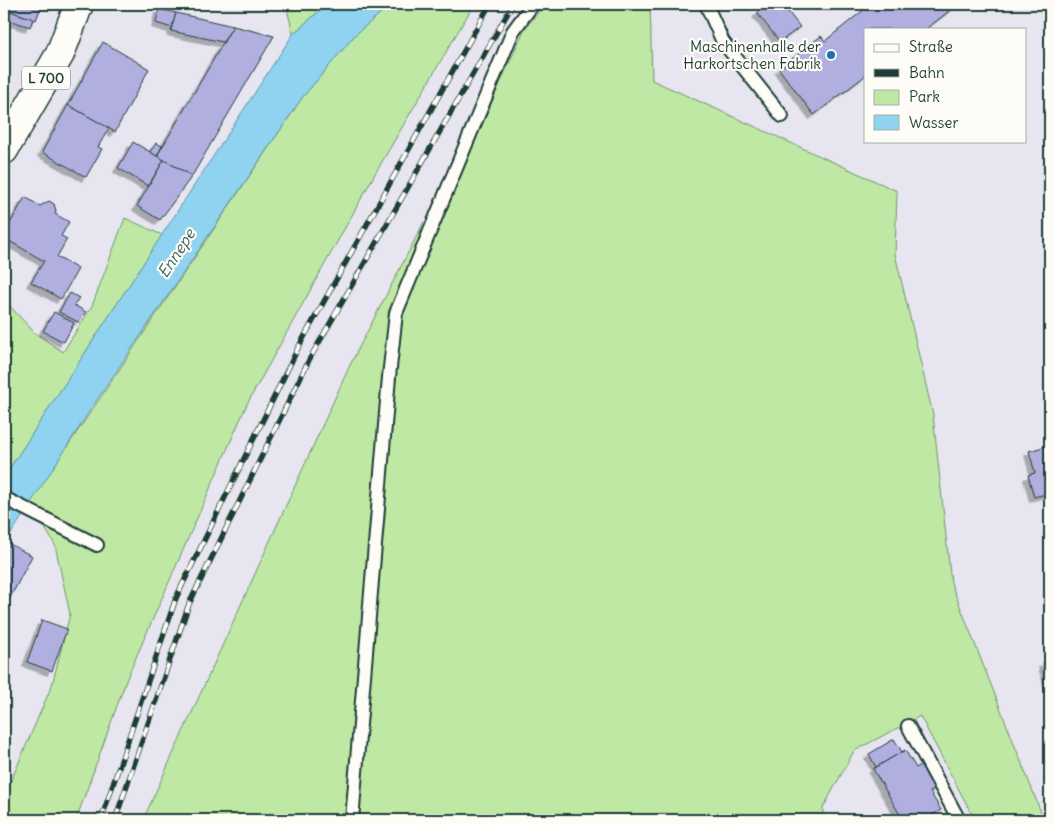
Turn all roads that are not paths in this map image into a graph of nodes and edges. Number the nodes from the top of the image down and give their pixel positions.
1 (79, 4) edge
2 (533, 4) edge
3 (706, 4) edge
4 (782, 116) dead end
5 (5, 149) edge
6 (4, 498) edge
7 (97, 545) dead end
8 (908, 726) dead end
9 (352, 820) edge
10 (960, 820) edge

1 - 5 main road, L 700
2 - 9 lane
3 - 4 lane
6 - 7 lane
8 - 10 lane

